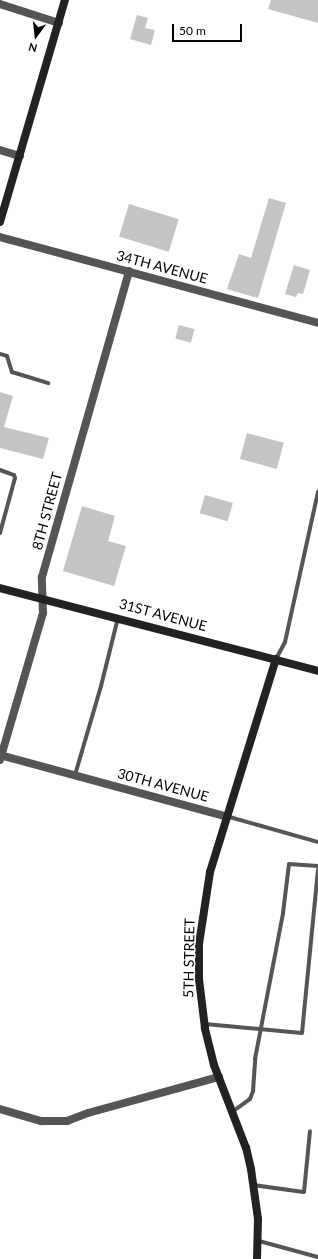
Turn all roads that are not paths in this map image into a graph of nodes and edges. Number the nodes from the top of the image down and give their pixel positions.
1 (66, 0) edge
2 (0, 4) edge
3 (59, 22) junction
4 (0, 150) edge
5 (20, 156) junction
6 (0, 222) edge
7 (0, 237) edge
8 (129, 271) junction
9 (318, 323) edge
10 (0, 354) edge
11 (48, 383) dead end
12 (0, 470) edge
13 (318, 492) edge
14 (0, 533) edge
15 (0, 588) edge
16 (43, 598) junction
17 (118, 617) junction
18 (276, 659) junction
19 (318, 671) edge
20 (0, 757) edge
21 (75, 776) junction
22 (225, 816) junction
23 (318, 842) edge
24 (318, 866) edge
25 (318, 870) edge
26 (204, 1024) junction
27 (263, 1029) junction
28 (219, 1077) junction
29 (0, 1109) edge
30 (232, 1112) junction
31 (310, 1131) dead end
32 (254, 1185) junction
33 (258, 1241) junction
34 (318, 1257) edge
35 (258, 1259) edge

1 - 3 street
2 - 3 street
3 - 5 street
4 - 5 street
5 - 6 street
7 - 8 street, 34TH AVENUE
8 - 9 street, 34TH AVENUE
8 - 16 street, 8TH STREET
10 - 11 lane
12 - 14 lane
13 - 18 lane
15 - 16 street, 31ST AVENUE
16 - 17 street, 31ST AVENUE
16 - 20 street, 8TH STREET
17 - 18 street, 31ST AVENUE
17 - 21 lane
18 - 19 street, 31ST AVENUE
18 - 22 street, 5TH STREET
20 - 21 street, 30TH AVENUE
21 - 22 street, 30TH AVENUE
22 - 23 lane, 30TH AVENUE
22 - 26 street, 5TH STREET
24 - 27 lane
25 - 27 lane
26 - 27 lane
26 - 28 street, 5TH STREET
27 - 30 lane
28 - 29 street
28 - 30 street, 5TH STREET
30 - 32 street, 5TH STREET
31 - 32 lane
32 - 33 street, 5TH STREET
33 - 34 lane
33 - 35 street, 5TH STREET

